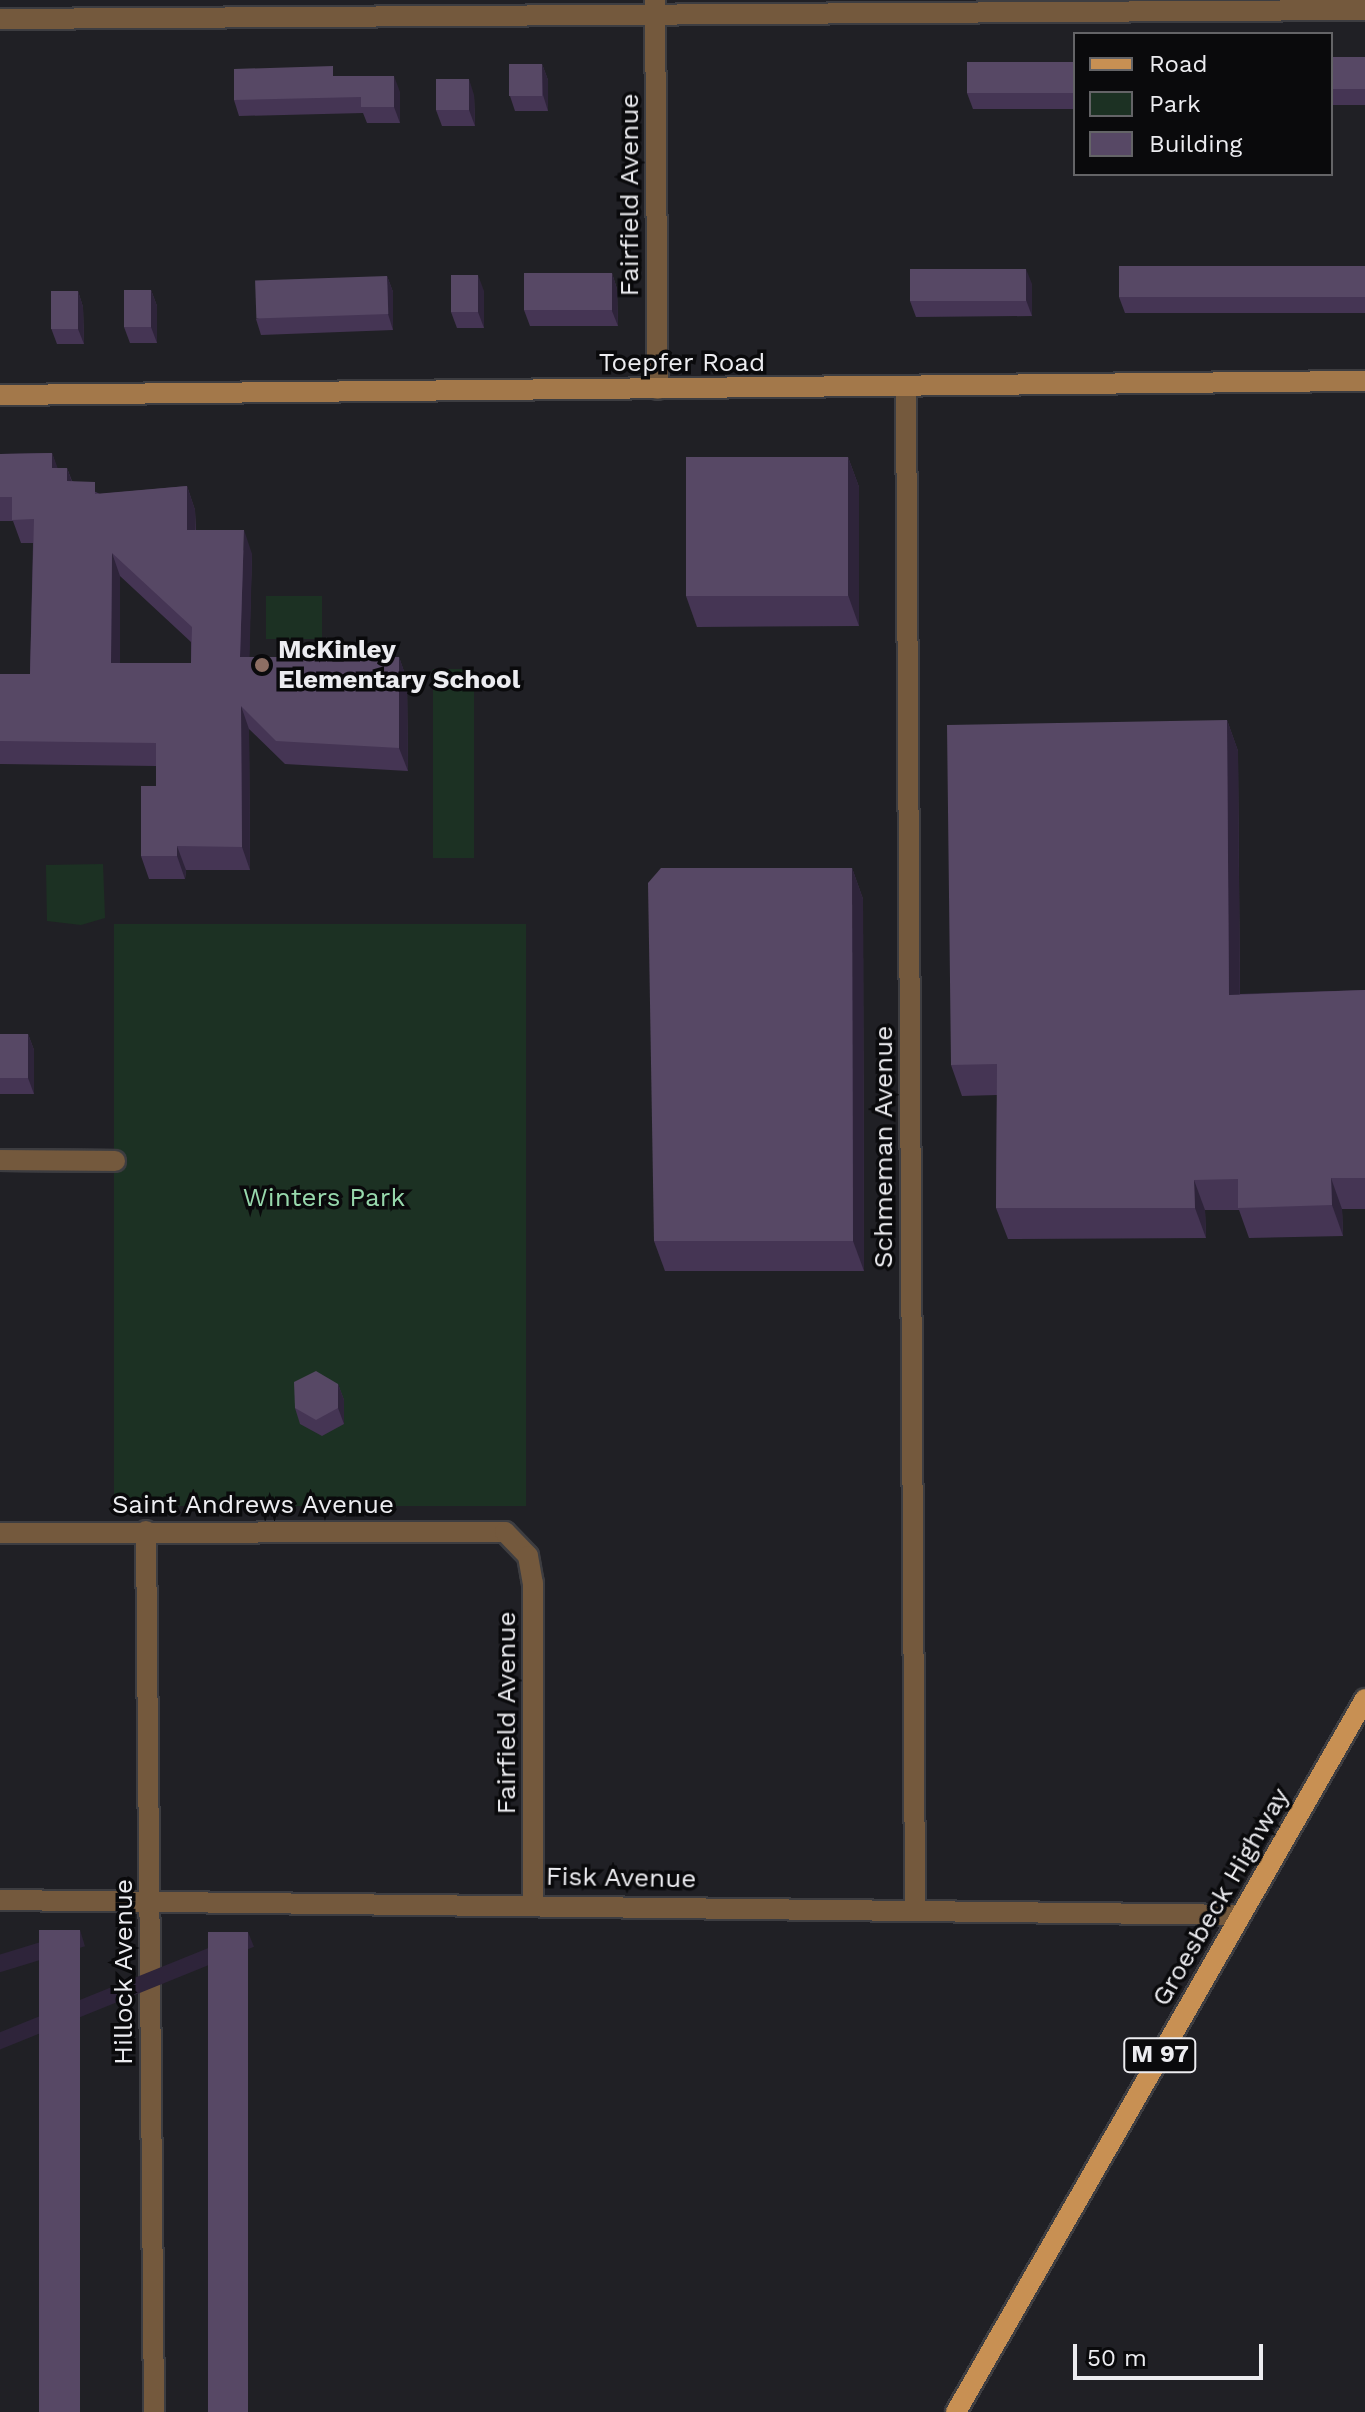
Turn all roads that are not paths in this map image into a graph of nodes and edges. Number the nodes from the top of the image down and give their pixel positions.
1 (655, 7) edge
2 (1365, 10) edge
3 (0, 19) edge
4 (1365, 381) edge
5 (906, 387) junction
6 (658, 389) junction
7 (0, 395) edge
8 (0, 1160) edge
9 (115, 1161) dead end
10 (146, 1531) junction
11 (505, 1532) joint
12 (0, 1533) edge
13 (1365, 1699) edge
14 (149, 1899) junction
15 (0, 1900) edge
16 (533, 1903) junction
17 (915, 1907) junction
18 (1241, 1915) junction
19 (154, 2412) edge
20 (956, 2412) edge

1 - 2 street
1 - 3 street
1 - 6 street, Fairfield Avenue
4 - 5 street, Toepfer Road
5 - 6 street, Toepfer Road
5 - 17 street, Schmeman Avenue
6 - 7 street, Toepfer Road
8 - 9 street
10 - 11 street, Saint Andrews Avenue
10 - 12 street, Saint Andrews Avenue
10 - 14 street, Hillock Avenue
11 - 16 street, Fairfield Avenue
13 - 18 main road, Groesbeck Highway / M 97
14 - 15 street, Fisk Avenue
14 - 16 street, Fisk Avenue
14 - 19 street, Hillock Avenue
16 - 17 street, Fisk Avenue
17 - 18 street, Fisk Avenue
18 - 20 main road, Groesbeck Highway / M 97

